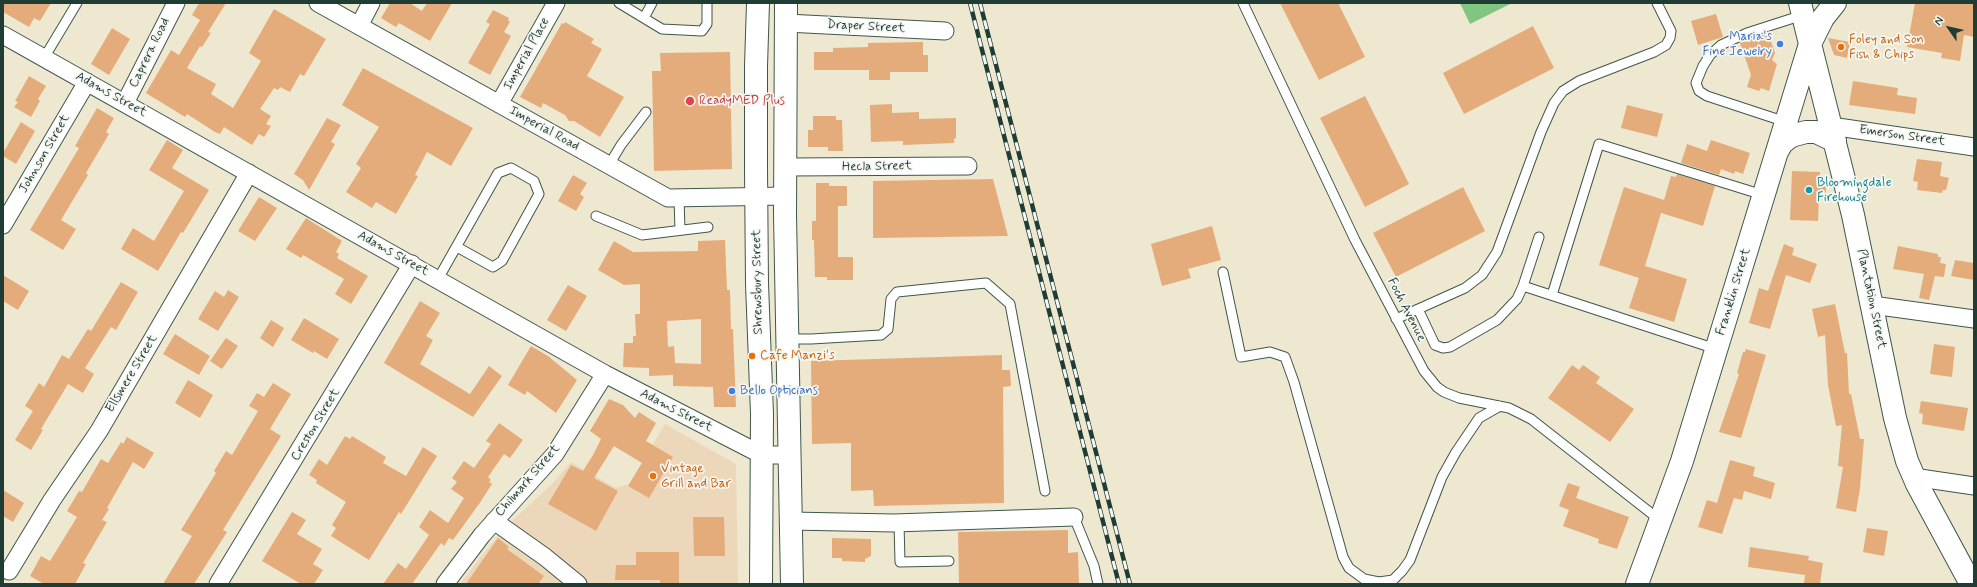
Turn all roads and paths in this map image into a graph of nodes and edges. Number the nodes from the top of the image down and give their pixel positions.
1 (77, 3) edge
2 (176, 3) edge
3 (318, 3) edge
4 (371, 3) edge
5 (556, 3) edge
6 (618, 3) edge
7 (652, 3) edge
8 (707, 3) edge
9 (758, 3) edge
10 (1243, 3) edge
11 (1657, 3) edge
12 (1835, 3) edge
13 (1801, 9) edge
14 (786, 13) edge
15 (644, 18) junction
16 (358, 26) junction
17 (945, 32) dead end
18 (3, 35) edge
19 (1810, 44) junction
20 (44, 58) junction
21 (87, 82) junction
22 (125, 103) junction
23 (499, 104) junction
24 (646, 112) dead end
25 (1786, 122) junction
26 (1833, 134) junction
27 (1974, 147) edge
28 (1776, 153) junction
29 (609, 165) junction
30 (968, 166) dead end
31 (787, 167) junction
32 (249, 173) junction
33 (1763, 195) junction
34 (756, 196) junction
35 (786, 196) junction
36 (679, 198) junction
37 (596, 216) dead end
38 (3, 226) edge
39 (708, 227) dead end
40 (680, 230) junction
41 (1539, 237) dead end
42 (457, 247) junction
43 (412, 264) junction
44 (1223, 272) dead end
45 (438, 279) junction
46 (1523, 286) junction
47 (1552, 295) junction
48 (1872, 304) junction
49 (1418, 309) junction
50 (1396, 319) junction
51 (1974, 319) edge
52 (788, 339) junction
53 (1716, 349) junction
54 (605, 374) junction
55 (1500, 406) junction
56 (762, 455) junction
57 (789, 455) junction
58 (1913, 477) junction
59 (1974, 486) edge
60 (1045, 490) dead end
61 (1074, 517) joint
62 (494, 521) junction
63 (790, 521) junction
64 (1661, 521) junction
65 (899, 523) junction
66 (949, 561) dead end
67 (9, 571) dead end
68 (218, 584) edge
69 (445, 584) edge
70 (578, 584) edge
71 (761, 584) edge
72 (792, 584) edge
73 (1098, 584) edge
74 (1637, 584) edge
75 (1971, 584) edge

1 - 20 lane
2 - 22 street, Caprera Road
3 - 16 street, Imperial Road
4 - 16 street
5 - 23 street, Imperial Place
6 - 15 lane
7 - 15 lane
8 - 15 lane
9 - 34 main road, Shrewsbury Street
10 - 50 lane, Foch Avenue
11 - 49 lane
12 - 19 main road, Franklin Street
13 - 19 main road, Plantation Street
13 - 25 lane
14 - 17 street, Draper Street
14 - 31 main road
16 - 23 street, Imperial Road
18 - 20 street, Adams Street
19 - 25 main road, Franklin Street
19 - 26 main road, Plantation Street
20 - 21 street, Adams Street
21 - 22 street, Adams Street
21 - 38 street, Johnson Street
22 - 32 street, Adams Street
23 - 29 street, Imperial Road
24 - 29 lane
25 - 28 main road, Franklin Street
26 - 27 street, Emerson Street
26 - 28 main road
26 - 48 main road, Plantation Street
28 - 33 main road, Franklin Street
29 - 36 street, Imperial Road
30 - 31 street, Hecla Street
31 - 35 main road
32 - 43 street, Adams Street
32 - 67 street, Ellsmere Street
33 - 47 lane
33 - 53 main road, Franklin Street
34 - 35 street, Imperial Road
34 - 36 street, Imperial Road
34 - 56 main road, Shrewsbury Street
35 - 52 main road
36 - 40 lane
37 - 40 lane
39 - 40 lane
41 - 46 lane
42 - 42 lane
42 - 45 lane
43 - 45 street, Adams Street
43 - 68 street, Creston Street
44 - 55 lane
45 - 54 street, Adams Street
46 - 47 lane
46 - 49 lane
47 - 53 lane
48 - 51 street
48 - 58 main road, Plantation Street
49 - 50 lane
50 - 55 lane, Foch Avenue
52 - 57 main road
52 - 60 lane
53 - 64 main road, Franklin Street
54 - 56 street, Adams Street
54 - 62 street, Chilmark Street
55 - 64 lane, Foch Avenue
56 - 57 street, Adams Street
56 - 71 main road, Shrewsbury Street
57 - 63 main road
58 - 59 street
58 - 75 main road, Plantation Street
61 - 65 street
61 - 73 lane
62 - 69 street, Chilmark Street
62 - 70 street
63 - 65 street
63 - 72 main road
64 - 74 main road, Franklin Street
65 - 66 lane

